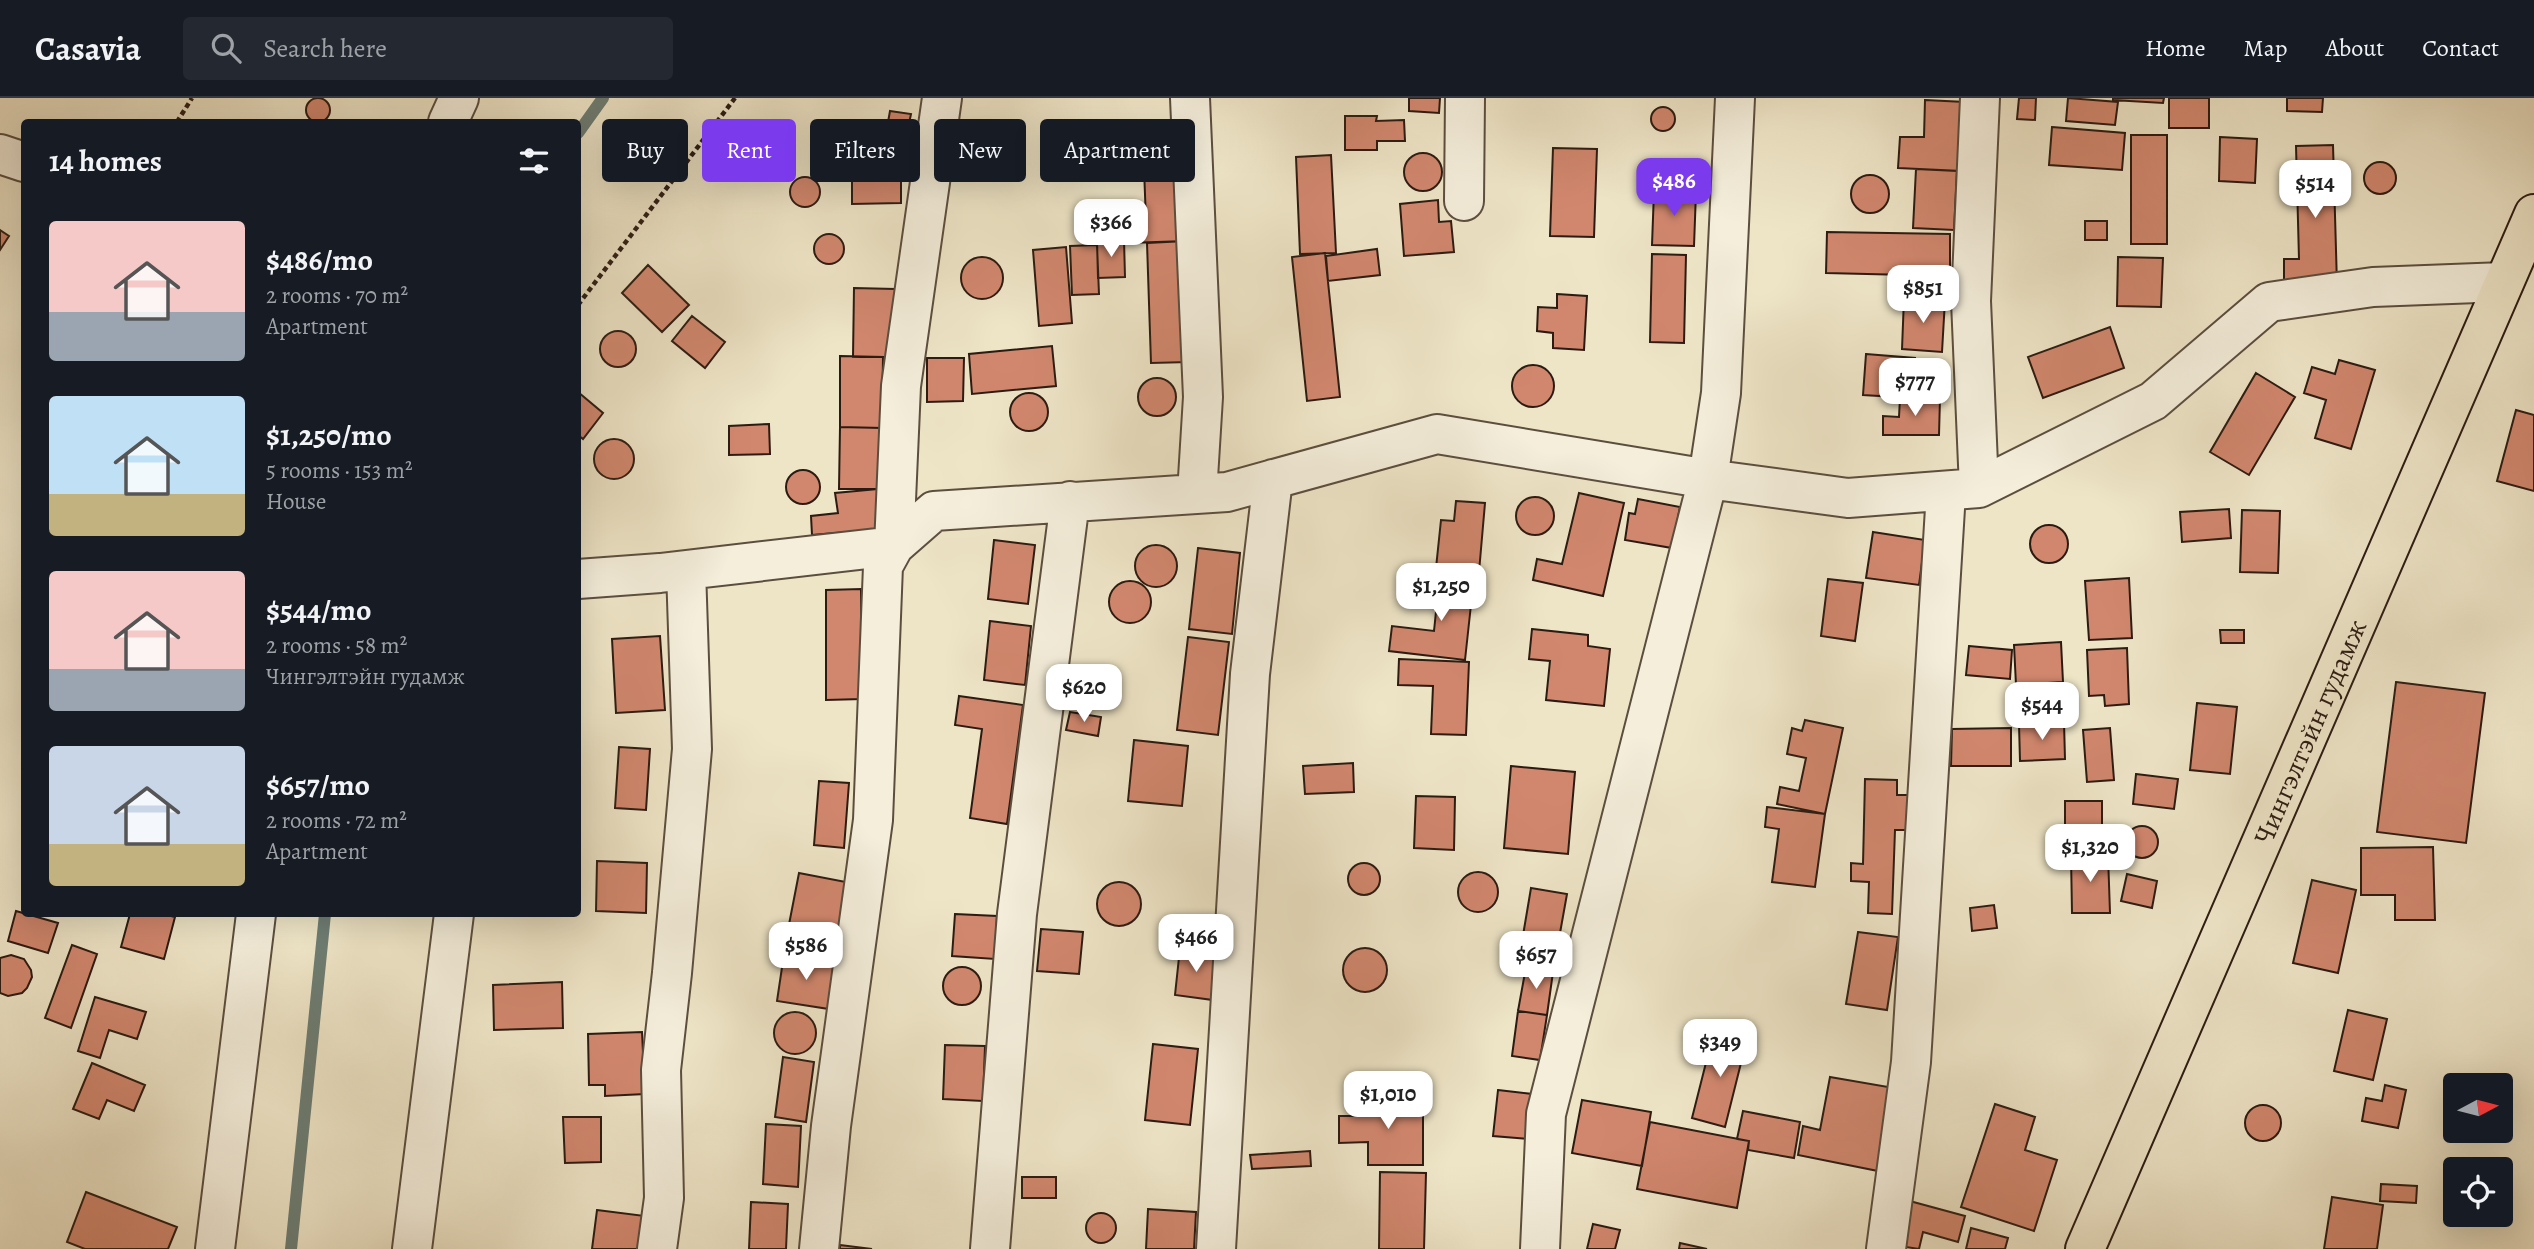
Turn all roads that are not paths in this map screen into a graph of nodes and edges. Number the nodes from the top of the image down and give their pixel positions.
1 (459, 98) edge
2 (942, 98) edge
3 (1190, 98) edge
4 (1465, 98) edge
5 (1735, 98) edge
6 (1980, 98) edge
7 (449, 119) edge
8 (0, 154) edge
9 (21, 161) edge
10 (1464, 201) dead end
11 (2534, 214) edge
12 (2504, 282) junction
13 (1273, 479) junction
14 (1708, 479) junction
15 (1963, 490) junction
16 (1197, 494) junction
17 (1070, 501) junction
18 (894, 546) junction
19 (687, 570) junction
20 (581, 579) edge
21 (256, 917) edge
22 (454, 917) edge
23 (215, 1249) edge
24 (412, 1249) edge
25 (657, 1249) edge
26 (819, 1249) edge
27 (990, 1249) edge
28 (1216, 1249) edge
29 (1540, 1249) edge
30 (1886, 1249) edge
31 (2085, 1249) edge

1 - 7 street
2 - 18 street
3 - 16 street
4 - 10 street
5 - 14 street
6 - 15 street
8 - 9 street
11 - 12 main road, Чингэлтэйн гудамж
12 - 15 street
12 - 31 main road, Чингэлтэйн гудамж
13 - 14 street
13 - 16 street
13 - 28 street
14 - 15 street
14 - 29 street
15 - 30 street
16 - 17 street
17 - 18 street
17 - 27 street
18 - 19 street
18 - 26 street
19 - 20 street
19 - 25 street
21 - 23 street
22 - 24 street

